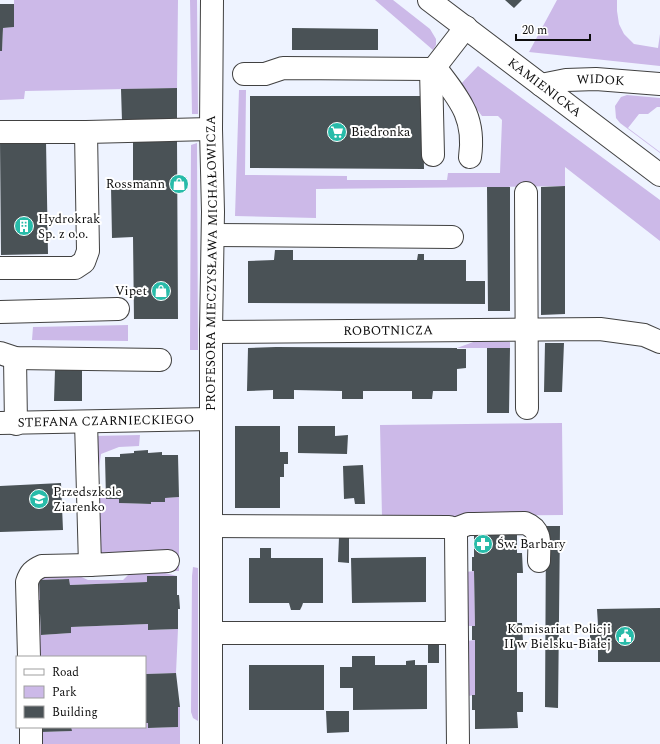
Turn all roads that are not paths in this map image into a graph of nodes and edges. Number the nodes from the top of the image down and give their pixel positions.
1 (212, 0) edge
2 (428, 0) edge
3 (466, 27) junction
4 (433, 68) junction
5 (244, 74) dead end
6 (660, 84) edge
7 (541, 85) junction
8 (211, 129) junction
9 (0, 132) edge
10 (86, 132) junction
11 (433, 155) dead end
12 (470, 157) dead end
13 (660, 175) edge
14 (526, 193) dead end
15 (213, 235) junction
16 (452, 237) dead end
17 (0, 268) edge
18 (118, 310) dead end
19 (0, 312) edge
20 (527, 329) junction
21 (211, 332) junction
22 (660, 342) edge
23 (7, 356) edge
24 (160, 360) dead end
25 (527, 408) dead end
26 (212, 419) junction
27 (86, 422) junction
28 (8, 424) edge
29 (211, 526) junction
30 (454, 529) junction
31 (168, 561) dead end
32 (539, 561) dead end
33 (90, 565) junction
34 (211, 633) junction
35 (456, 633) junction
36 (29, 656) edge
37 (31, 728) edge
38 (31, 744) edge
39 (211, 744) edge
40 (458, 744) edge

1 - 8 street, PROFESORA MIECZYSŁAWA MICHAŁOWICZA
2 - 3 street, KAMIENICKA
3 - 4 street
3 - 7 street, KAMIENICKA
4 - 5 street
4 - 11 street
4 - 12 street
6 - 7 street, WIDOK
7 - 13 street, KAMIENICKA
8 - 10 street
8 - 15 street, PROFESORA MIECZYSŁAWA MICHAŁOWICZA
9 - 10 street
10 - 17 street
14 - 20 street
15 - 16 street
15 - 21 street, PROFESORA MIECZYSŁAWA MICHAŁOWICZA
18 - 19 street
20 - 21 street, ROBOTNICZA
20 - 22 street, ROBOTNICZA
20 - 25 street
21 - 26 street, PROFESORA MIECZYSŁAWA MICHAŁOWICZA
23 - 24 street
23 - 28 street
26 - 27 street, STEFANA CZARNIECKIEGO
26 - 29 street, PROFESORA MIECZYSŁAWA MICHAŁOWICZA
27 - 28 street, STEFANA CZARNIECKIEGO
27 - 33 street
29 - 30 street
29 - 34 street, PROFESORA MIECZYSŁAWA MICHAŁOWICZA
30 - 32 street
30 - 35 street
31 - 33 street
33 - 36 street
34 - 35 street
34 - 39 street, PROFESORA MIECZYSŁAWA MICHAŁOWICZA
35 - 40 street
37 - 38 street

